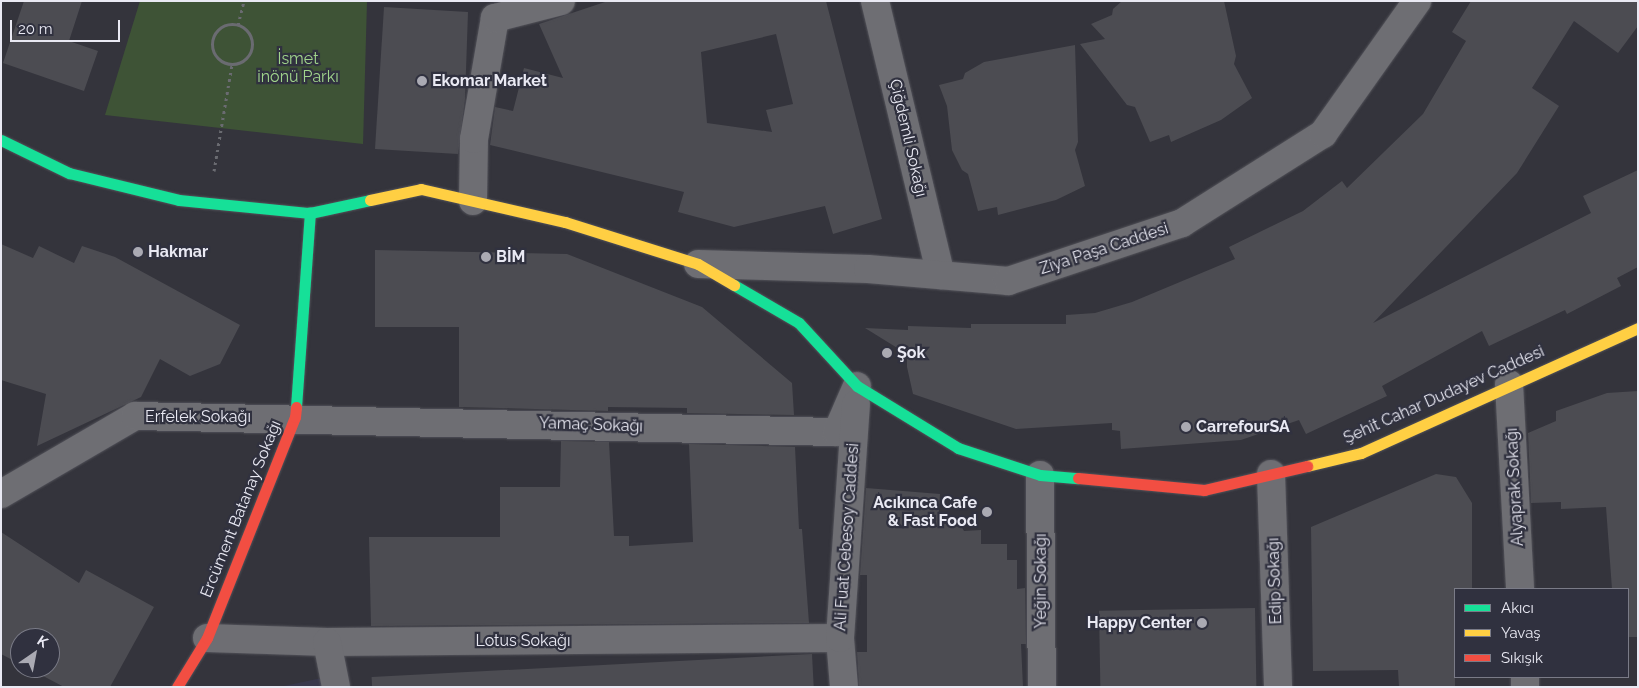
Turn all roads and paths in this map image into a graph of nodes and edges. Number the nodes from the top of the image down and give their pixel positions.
1 (244, 1) edge
2 (561, 1) edge
3 (875, 1) edge
4 (1417, 1) edge
5 (238, 25) junction
6 (232, 65) junction
7 (1, 140) edge
8 (209, 201) junction
9 (472, 201) junction
10 (310, 213) junction
11 (698, 264) junction
12 (941, 275) junction
13 (1638, 328) edge
14 (1509, 384) junction
15 (857, 386) junction
16 (295, 417) junction
17 (1271, 474) junction
18 (1040, 475) junction
19 (1, 494) edge
20 (1520, 588) edge
21 (207, 638) junction
22 (840, 638) junction
23 (327, 642) junction
24 (177, 687) edge
25 (336, 687) edge
26 (844, 687) edge
27 (1042, 687) edge
28 (1278, 687) edge

1 - 5 path
2 - 9 street
3 - 12 street, Çiğdemli Sokağı
4 - 12 street, Ziya Paşa Caddesi
5 - 6 path
5 - 6 path
6 - 8 path
7 - 8 main road, Şehit Cahar Dudayev Caddesi
8 - 10 main road, Şehit Cahar Dudayev Caddesi
9 - 10 main road, Şehit Cahar Dudayev Caddesi
9 - 11 main road, Şehit Cahar Dudayev Caddesi
10 - 16 main road, Ercüment Batanay Sokağı
11 - 12 street, Ziya Paşa Caddesi
11 - 15 main road, Şehit Cahar Dudayev Caddesi
13 - 14 main road, Şehit Cahar Dudayev Caddesi
14 - 17 main road, Şehit Cahar Dudayev Caddesi
14 - 20 street, Alyaprak Sokağı
15 - 16 street, Yamaç Sokağı
15 - 18 main road, Şehit Cahar Dudayev Caddesi
15 - 22 street, Ali Fuat Cebesoy Caddesi
16 - 19 street, Erfelek Sokağı
16 - 21 main road, Ercüment Batanay Sokağı
17 - 18 main road, Şehit Cahar Dudayev Caddesi
17 - 28 street, Edip Sokağı
18 - 27 street, Yeğin Sokağı
21 - 23 street, Lotus Sokağı
21 - 24 main road, Ercüment Batanay Sokağı
22 - 23 street, Lotus Sokağı
22 - 26 street, Ali Fuat Cebesoy Caddesi
23 - 25 street

